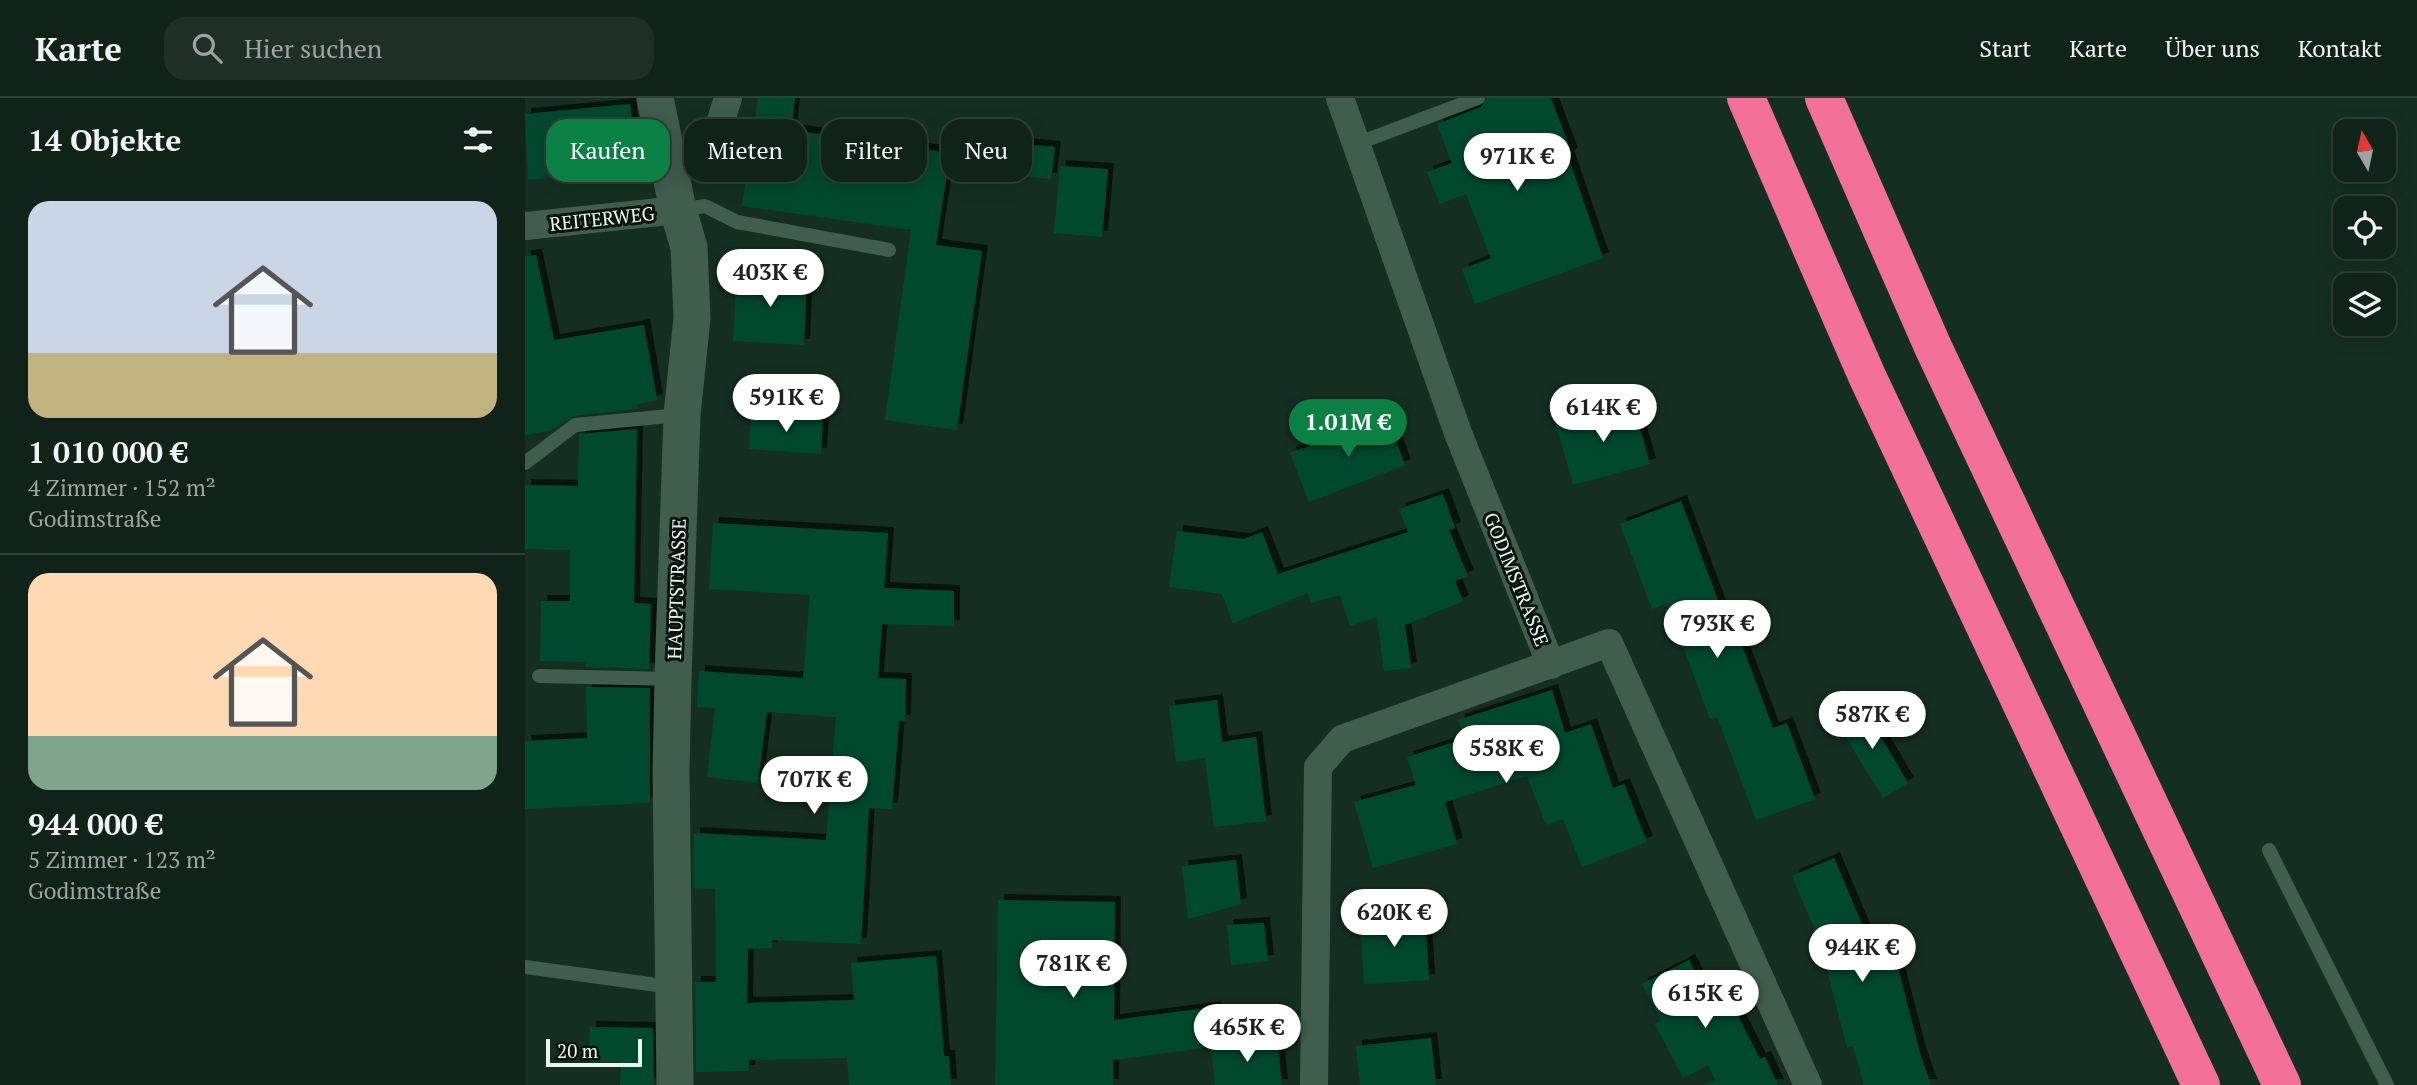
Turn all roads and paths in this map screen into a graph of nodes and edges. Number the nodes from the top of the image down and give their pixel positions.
1 (655, 98) edge
2 (728, 98) edge
3 (1340, 98) edge
4 (1478, 98) edge
5 (1746, 98) edge
6 (1824, 98) edge
7 (721, 119) edge
8 (1356, 144) junction
9 (678, 210) junction
10 (525, 226) edge
11 (889, 250) dead end
12 (682, 415) junction
13 (525, 463) edge
14 (1551, 665) junction
15 (539, 676) dead end
16 (673, 679) junction
17 (2269, 850) dead end
18 (525, 967) edge
19 (674, 987) junction
20 (675, 1085) edge
21 (1314, 1085) edge
22 (1808, 1085) edge
23 (2201, 1085) edge
24 (2282, 1085) edge
25 (2387, 1085) edge

1 - 9 street, HAUPTSTRASSE
2 - 7 street
3 - 8 street, GODIMSTRASSE
4 - 8 lane
5 - 23 highway
6 - 24 highway
8 - 14 street, GODIMSTRASSE
9 - 10 street, REITERWEG
9 - 11 lane
9 - 12 street, HAUPTSTRASSE
12 - 13 lane
12 - 16 street, HAUPTSTRASSE
14 - 21 street
14 - 22 street, GODIMSTRASSE
15 - 16 lane
16 - 19 street, HAUPTSTRASSE
17 - 25 lane
18 - 19 lane
19 - 20 street, HAUPTSTRASSE

